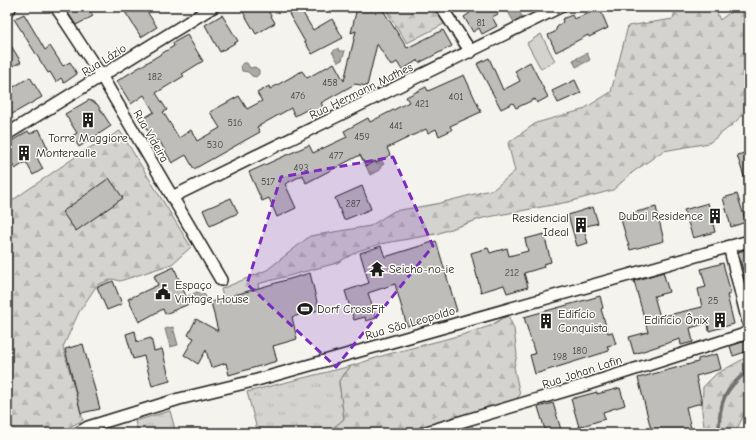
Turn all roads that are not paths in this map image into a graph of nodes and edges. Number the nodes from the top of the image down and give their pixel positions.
1 (56, 7) edge
2 (213, 7) edge
3 (441, 7) edge
4 (559, 7) edge
5 (471, 52) junction
6 (102, 77) junction
7 (7, 134) edge
8 (172, 198) junction
9 (749, 241) edge
10 (729, 246) junction
11 (221, 280) dead end
12 (748, 328) edge
13 (78, 433) edge
14 (423, 433) edge

1 - 6 street, Rua Videira
2 - 6 street, Rua Lázio
3 - 5 street
4 - 5 street, Rua Hermann Mathes
5 - 8 street, Rua Hermann Mathes
6 - 7 street, Rua Lázio
6 - 8 street, Rua Videira
8 - 11 street, Rua Videira
9 - 10 street, Rua São Leopoldo
10 - 12 street
10 - 13 street, Rua São Leopoldo
12 - 14 street, Rua Johan Lafin

